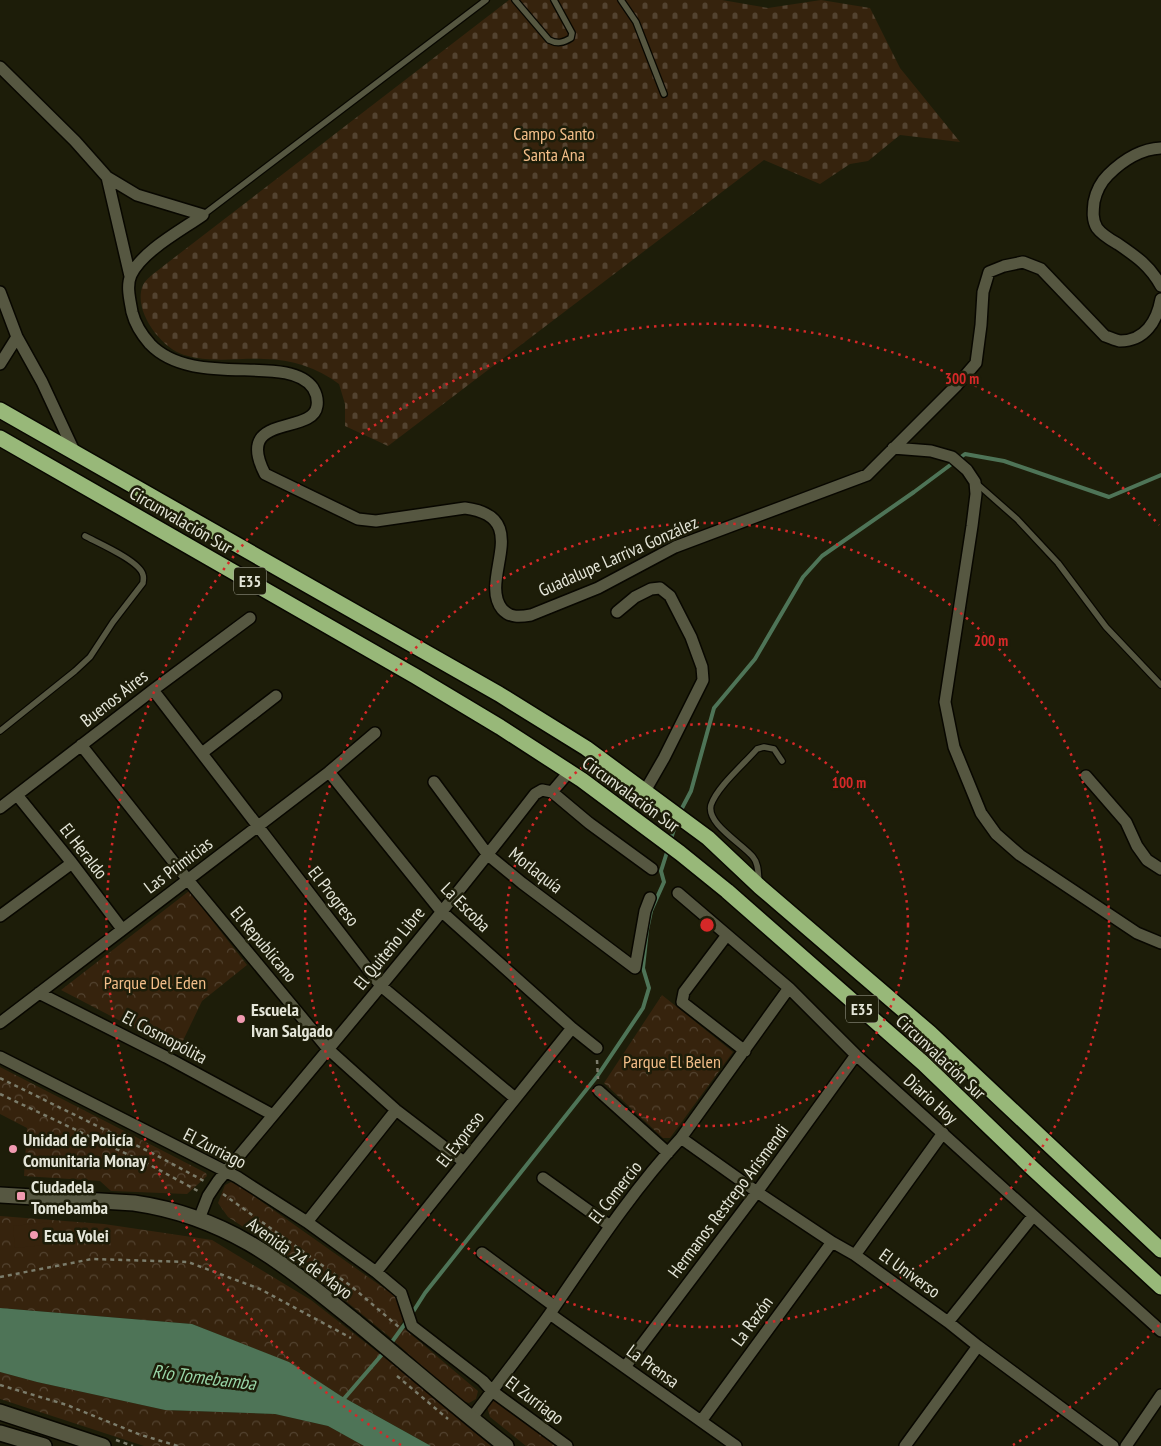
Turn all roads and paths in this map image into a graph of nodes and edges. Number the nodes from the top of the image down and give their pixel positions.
1 (486, 0) edge
2 (515, 0) edge
3 (554, 0) edge
4 (621, 0) edge
5 (0, 67) edge
6 (664, 94) dead end
7 (1161, 148) edge
8 (107, 177) junction
9 (203, 216) junction
10 (130, 276) junction
11 (1161, 286) edge
12 (0, 292) edge
13 (1161, 299) edge
14 (17, 337) junction
15 (0, 364) edge
16 (0, 410) edge
17 (0, 438) edge
18 (893, 448) junction
19 (96, 467) junction
20 (975, 482) junction
21 (85, 536) dead end
22 (617, 612) dead end
23 (250, 618) dead end
24 (1161, 685) edge
25 (152, 690) junction
26 (276, 696) dead end
27 (0, 731) edge
28 (375, 733) dead end
29 (81, 745) junction
30 (202, 753) junction
31 (782, 761) dead end
32 (329, 772) junction
33 (569, 772) junction
34 (1086, 776) dead end
35 (434, 782) dead end
36 (552, 792) junction
37 (646, 792) junction
38 (17, 795) junction
39 (0, 808) edge
40 (258, 826) junction
41 (488, 854) junction
42 (72, 862) junction
43 (652, 869) dead end
44 (1161, 869) edge
45 (188, 880) junction
46 (760, 887) junction
47 (678, 893) dead end
48 (650, 898) dead end
49 (441, 911) junction
50 (0, 916) edge
51 (122, 929) junction
52 (727, 934) junction
53 (1161, 943) edge
54 (381, 986) junction
55 (789, 988) junction
56 (39, 993) junction
57 (0, 1023) edge
58 (572, 1028) junction
59 (597, 1048) joint
60 (328, 1049) junction
61 (745, 1051) junction
62 (856, 1055) junction
63 (0, 1057) edge
64 (0, 1078) edge
65 (599, 1091) joint
66 (0, 1094) edge
67 (515, 1098) junction
68 (396, 1110) junction
69 (273, 1115) junction
70 (944, 1133) junction
71 (682, 1138) junction
72 (668, 1153) junction
73 (464, 1162) junction
74 (226, 1172) junction
75 (543, 1178) dead end
76 (211, 1192) junction
77 (757, 1192) junction
78 (0, 1195) edge
79 (1034, 1216) junction
80 (199, 1219) junction
81 (307, 1222) junction
82 (610, 1226) junction
83 (832, 1242) junction
84 (1161, 1250) edge
85 (482, 1252) dead end
86 (856, 1255) junction
87 (376, 1272) junction
88 (0, 1276) edge
89 (1161, 1287) edge
90 (552, 1310) junction
91 (948, 1322) junction
92 (399, 1327) dead end
93 (1161, 1330) edge
94 (364, 1338) junction
95 (978, 1346) junction
96 (625, 1367) junction
97 (0, 1385) edge
98 (492, 1390) junction
99 (1161, 1395) edge
100 (0, 1412) edge
101 (471, 1419) junction
102 (701, 1421) junction
103 (7, 1438) edge
104 (44, 1446) edge
105 (104, 1446) edge
106 (178, 1446) edge
107 (506, 1446) edge
108 (567, 1446) edge
109 (736, 1446) edge
110 (905, 1446) edge
111 (1113, 1446) edge
112 (1126, 1446) edge

1 - 9 lane
2 - 3 lane
4 - 6 lane
5 - 8 street
7 - 11 street
8 - 9 street
8 - 10 street
9 - 10 street
10 - 18 street, Guadalupe Larriva González
12 - 14 street
13 - 18 street
14 - 15 street
14 - 19 street
16 - 19 highway, Circunvalación Sur / E35
17 - 33 highway, Circunvalación Sur / E35
18 - 20 street
19 - 37 highway, Circunvalación Sur / E35
20 - 24 lane
20 - 53 street
21 - 27 lane
22 - 37 street
23 - 25 street, Buenos Aires
25 - 29 street, Buenos Aires
25 - 30 street, El Progreso
26 - 30 street
28 - 32 street, Las Primicias
29 - 38 street, Buenos Aires
29 - 45 street, El Republicano
30 - 40 street, El Progreso
31 - 46 lane
32 - 40 street, Las Primicias
32 - 49 street, La Escoba
33 - 36 street
33 - 89 highway, Circunvalación Sur / E35
34 - 44 street
35 - 41 street, Morlaquía
36 - 41 street, El Quiteño Libre
36 - 43 street
37 - 46 highway, Circunvalación Sur / E35
38 - 39 street, Buenos Aires
38 - 42 street, El Heraldo
40 - 45 street, Las Primicias
40 - 54 street, El Progreso
41 - 48 street, Morlaquía
41 - 49 street, El Quiteño Libre
42 - 50 street
42 - 51 street, El Heraldo
45 - 51 street, Las Primicias
45 - 60 street, El Republicano
46 - 84 highway, Circunvalación Sur / E35
47 - 52 street, Diario Hoy
49 - 54 street, El Quiteño Libre
49 - 58 street, La Escoba
51 - 56 street, Las Primicias
52 - 55 street, Diario Hoy
52 - 61 street
54 - 60 street, El Quiteño Libre
54 - 67 street, El Progreso
55 - 61 street, El Comercio
55 - 62 street, Diario Hoy
56 - 57 street, Las Primicias
56 - 69 street, El Cosmopólita
58 - 59 street, La Escoba
58 - 67 street, El Expreso
59 - 65 path
60 - 68 street, El Republicano
60 - 69 street, El Quiteño Libre
61 - 71 street, El Comercio
62 - 70 street, Diario Hoy
62 - 77 street, Hermanos Restrepo Arismendi
63 - 74 street, El Zurriago
64 - 76 path
65 - 72 street
66 - 76 path
67 - 73 street, El Expreso
68 - 73 street, El Republicano
68 - 81 street
69 - 74 street, El Quiteño Libre
70 - 79 street, Diario Hoy
70 - 86 street
71 - 72 street, El Comercio
71 - 77 street, El Universo
72 - 82 street, El Comercio
73 - 87 street, El Expreso
74 - 76 street, El Quiteño Libre
74 - 81 street, El Zurriago
75 - 82 street
76 - 80 street, El Quiteño Libre
76 - 92 path
77 - 83 street, El Universo
77 - 96 street, Hermanos Restrepo Arismendi
78 - 80 main road, Avenida 24 de Mayo
79 - 91 street
79 - 93 street, Diario Hoy
80 - 94 main road, Avenida 24 de Mayo
81 - 87 street, El Zurriago
82 - 90 street, El Comercio
83 - 86 street, El Universo
83 - 102 street, La Razón
85 - 90 street, La Prensa
86 - 91 street, El Universo
87 - 98 street, El Zurriago
88 - 94 path
90 - 96 street, La Prensa
90 - 98 street, El Comercio
91 - 95 street, El Universo
94 - 101 main road, Avenida 24 de Mayo
95 - 110 street
95 - 111 street, El Universo
96 - 102 street, La Prensa
97 - 106 path
98 - 101 street, El Comercio
98 - 108 street, El Zurriago
99 - 112 street
100 - 105 main road
101 - 107 main road, Avenida 24 de Mayo
102 - 109 street, La Prensa
103 - 104 main road

